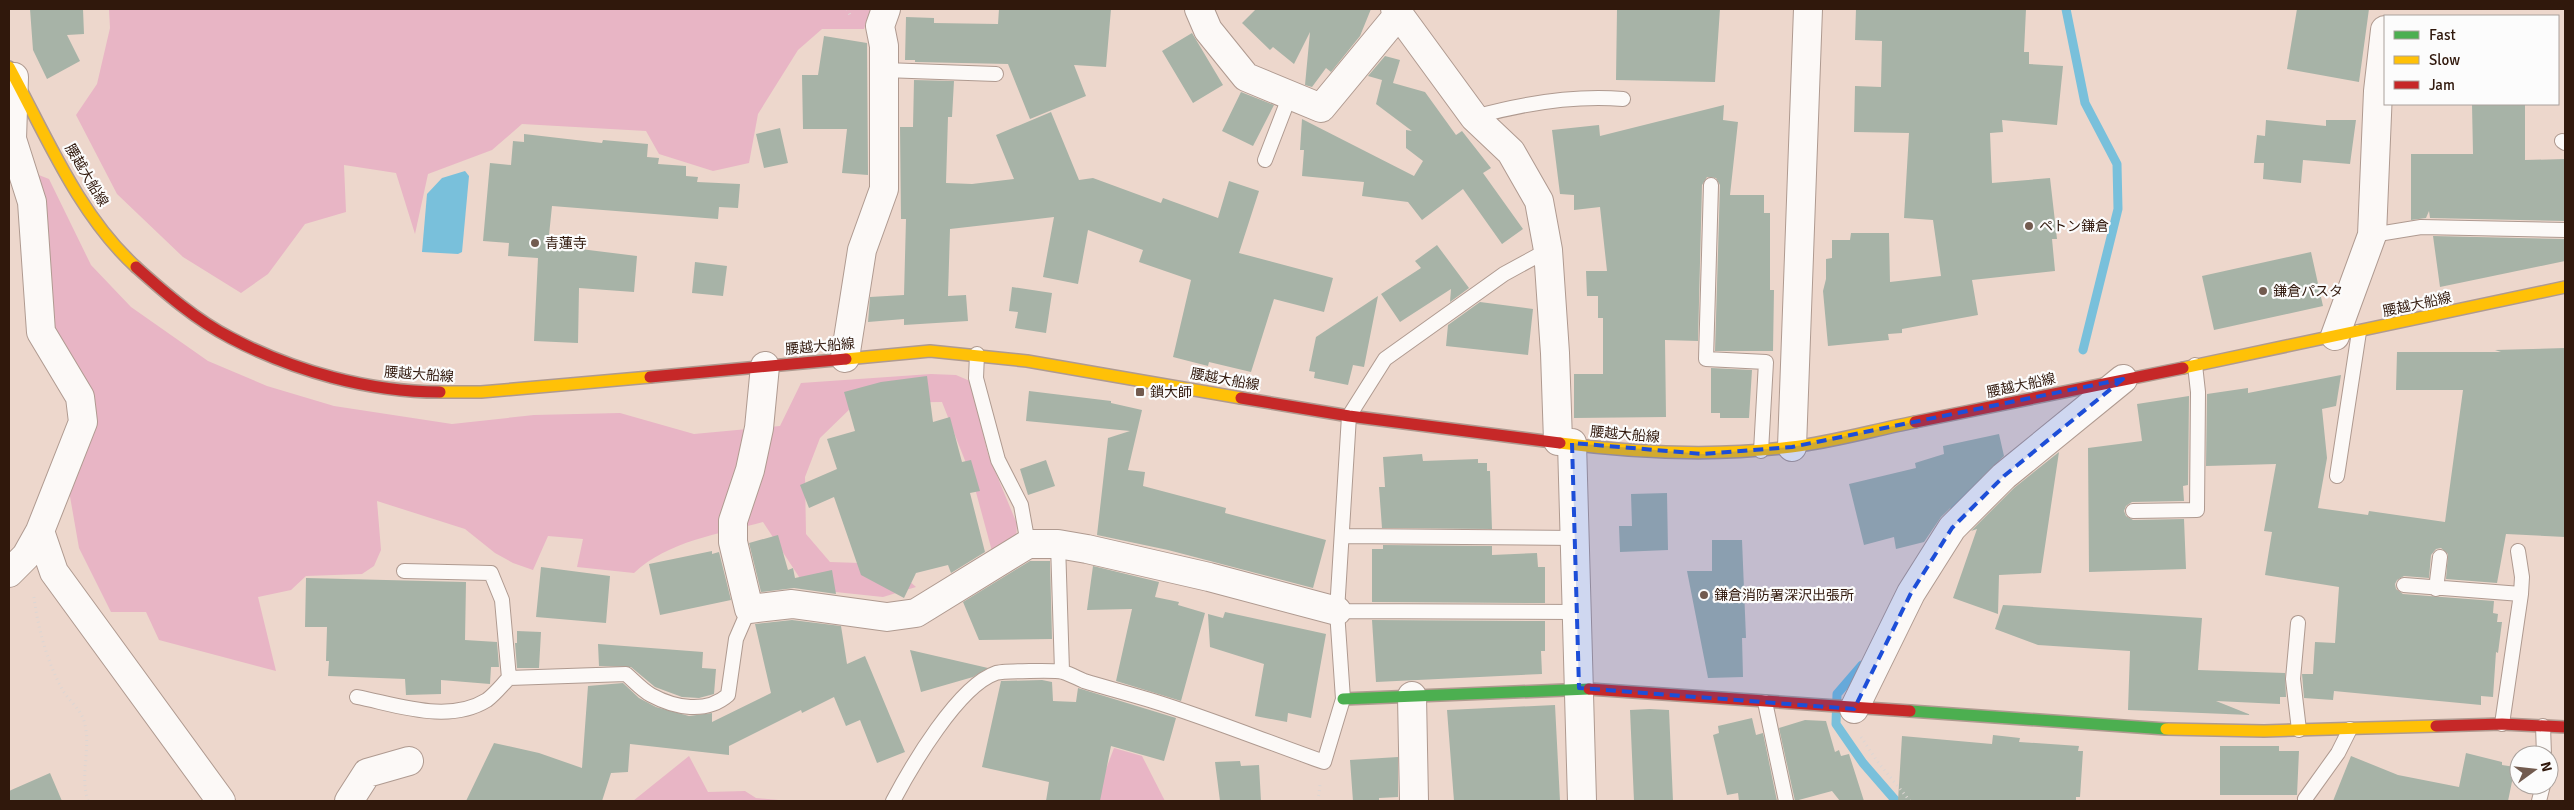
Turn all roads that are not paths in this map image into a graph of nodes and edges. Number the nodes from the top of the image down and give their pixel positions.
1 (886, 9) edge
2 (1200, 9) edge
3 (1808, 9) edge
4 (1397, 12) edge
5 (2384, 39) edge
6 (884, 70) junction
7 (11, 72) edge
8 (996, 74) dead end
9 (1290, 95) junction
10 (1623, 99) dead end
11 (1474, 117) junction
12 (1265, 160) dead end
13 (1710, 185) dead end
14 (2565, 230) edge
15 (2372, 235) junction
16 (1548, 250) junction
17 (2565, 287) edge
18 (2348, 334) junction
19 (977, 354) junction
20 (845, 358) junction
21 (2195, 364) junction
22 (765, 366) junction
23 (2123, 378) junction
24 (1349, 416) junction
25 (1565, 442) junction
26 (1792, 447) junction
27 (1761, 451) junction
28 (2337, 476) dead end
29 (2133, 511) dead end
30 (40, 531) junction
31 (1342, 536) junction
32 (1575, 538) junction
33 (1028, 544) junction
34 (1058, 544) junction
35 (2518, 551) dead end
36 (2440, 557) dead end
37 (18, 564) edge
38 (404, 571) dead end
39 (2404, 585) dead end
40 (2436, 589) junction
41 (2521, 594) junction
42 (749, 609) junction
43 (1337, 611) junction
44 (1576, 612) junction
45 (2298, 623) dead end
46 (1062, 671) junction
47 (509, 678) junction
48 (1579, 688) junction
49 (357, 696) dead end
50 (1412, 696) junction
51 (1343, 699) junction
52 (1765, 702) junction
53 (1854, 709) junction
54 (2502, 724) junction
55 (2543, 726) junction
56 (2565, 727) edge
57 (2350, 729) junction
58 (2299, 730) junction
59 (2544, 745) edge
60 (409, 762) dead end
61 (221, 801) edge
62 (349, 801) edge
63 (893, 801) edge
64 (1414, 801) edge
65 (1582, 801) edge
66 (1786, 801) edge
67 (2306, 801) edge

1 - 6 street
2 - 9 street
3 - 26 street
4 - 9 street
4 - 11 street
5 - 15 street
6 - 8 lane
6 - 20 street
7 - 22 main road, 腰越大船線
7 - 30 street
9 - 12 lane
10 - 11 lane
11 - 16 street
13 - 27 lane
14 - 15 lane
15 - 18 street
16 - 24 lane
16 - 25 street
17 - 18 main road, 腰越大船線
18 - 21 main road, 腰越大船線
18 - 28 lane
19 - 20 main road, 腰越大船線
19 - 24 main road, 腰越大船線
19 - 33 lane
20 - 22 main road, 腰越大船線
21 - 23 main road, 腰越大船線
21 - 29 lane
22 - 42 street
23 - 26 main road, 腰越大船線
23 - 53 street
24 - 25 main road, 腰越大船線
24 - 31 lane
25 - 27 main road, 腰越大船線
25 - 32 street
26 - 27 main road, 腰越大船線
30 - 37 street
30 - 61 street
31 - 32 lane
31 - 43 lane
32 - 44 street
33 - 34 street
33 - 42 street
34 - 43 street
34 - 46 lane
35 - 41 lane
36 - 40 lane
38 - 47 lane
39 - 40 lane
40 - 41 lane
41 - 54 lane
42 - 47 lane
43 - 44 lane
43 - 51 lane
44 - 48 street
45 - 58 lane
46 - 51 lane
46 - 63 lane
47 - 49 lane
48 - 50 main road
48 - 52 main road
48 - 65 street
50 - 51 main road
50 - 64 street
52 - 53 main road
52 - 66 lane
53 - 58 main road
54 - 55 main road
54 - 57 main road
55 - 56 main road
55 - 59 lane
57 - 58 main road
57 - 67 lane
60 - 62 street

